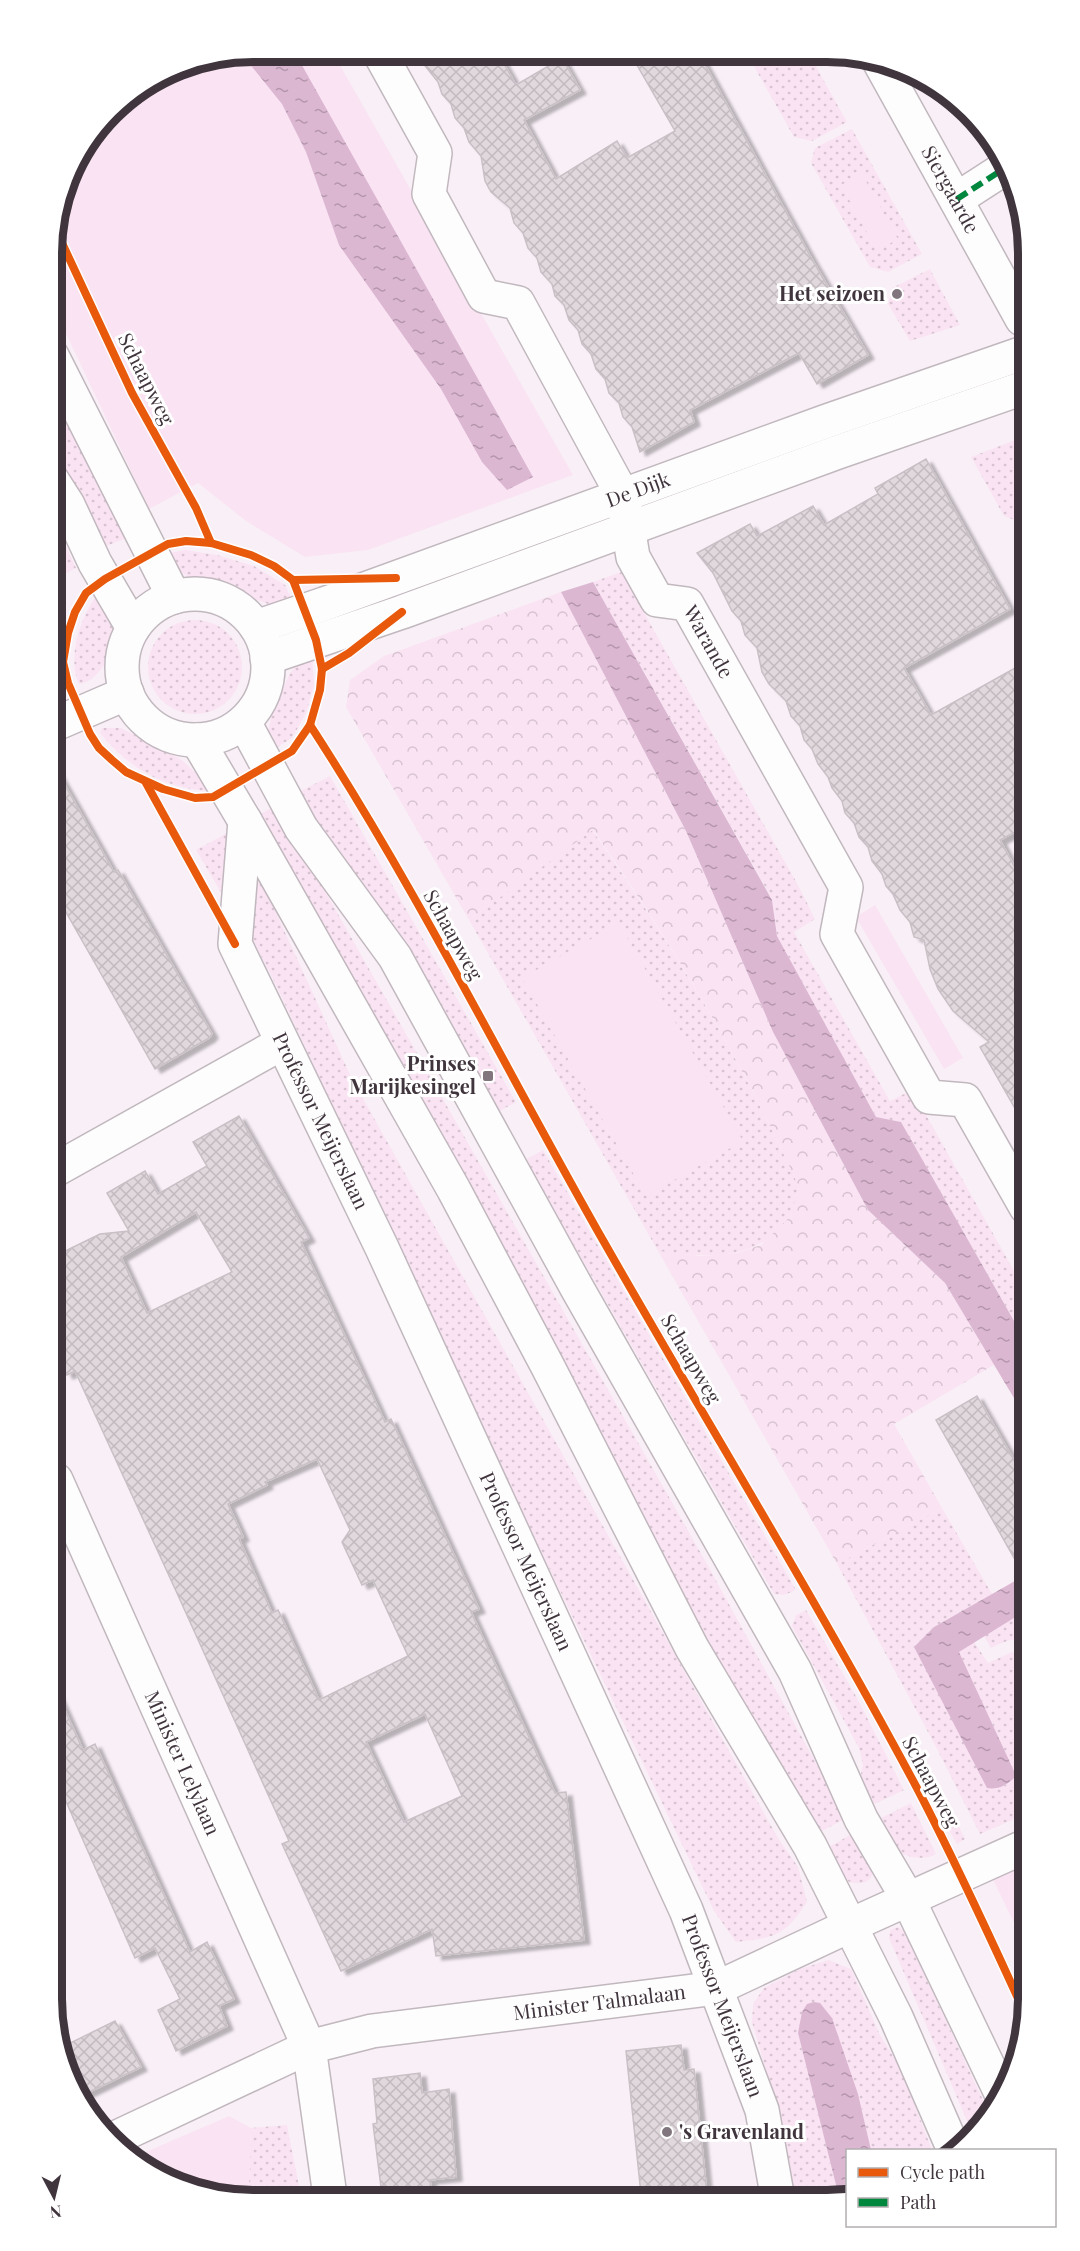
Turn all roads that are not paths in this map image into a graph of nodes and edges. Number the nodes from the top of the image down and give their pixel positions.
1 (385, 62) edge
2 (885, 71) edge
3 (1000, 171) edge
4 (957, 199) junction
5 (1018, 312) edge
6 (1018, 355) edge
7 (62, 376) edge
8 (1018, 390) edge
9 (623, 496) junction
10 (62, 503) edge
11 (630, 530) junction
12 (174, 597) junction
13 (256, 627) junction
14 (133, 628) junction
15 (267, 658) junction
16 (127, 693) junction
17 (62, 721) edge
18 (244, 722) junction
19 (196, 740) junction
20 (245, 821) junction
21 (282, 1043) junction
22 (62, 1166) edge
23 (1018, 1193) edge
24 (62, 1493) edge
25 (1018, 1850) edge
26 (908, 1899) junction
27 (851, 1924) junction
28 (717, 1988) junction
29 (309, 2047) junction
30 (997, 2086) edge
31 (121, 2136) edge
32 (951, 2144) edge
33 (329, 2190) edge
34 (776, 2190) edge

1 - 9 street, Warande
2 - 4 street, Siergaarde
3 - 4 street
4 - 5 street, Siergaarde
6 - 9 street, De Dijk
7 - 12 street
8 - 11 street, De Dijk
9 - 11 street, Warande
9 - 13 street, De Dijk
10 - 14 street
11 - 15 street, De Dijk
11 - 23 street, Warande
12 - 13 street
12 - 14 street
13 - 15 street
14 - 16 street
15 - 18 street
16 - 17 street
16 - 19 street
18 - 19 street
18 - 26 street
19 - 20 street
20 - 21 street, Professor Meijerslaan
20 - 27 street
21 - 22 street
21 - 28 street, Professor Meijerslaan
24 - 29 street, Minister Lelylaan
25 - 26 street, Minister Talmalaan
26 - 27 street, Minister Talmalaan
26 - 30 street
27 - 28 street, Minister Talmalaan
27 - 32 street
28 - 29 street, Minister Talmalaan
28 - 34 street, Professor Meijerslaan
29 - 31 street, Minister Talmalaan
29 - 33 street

